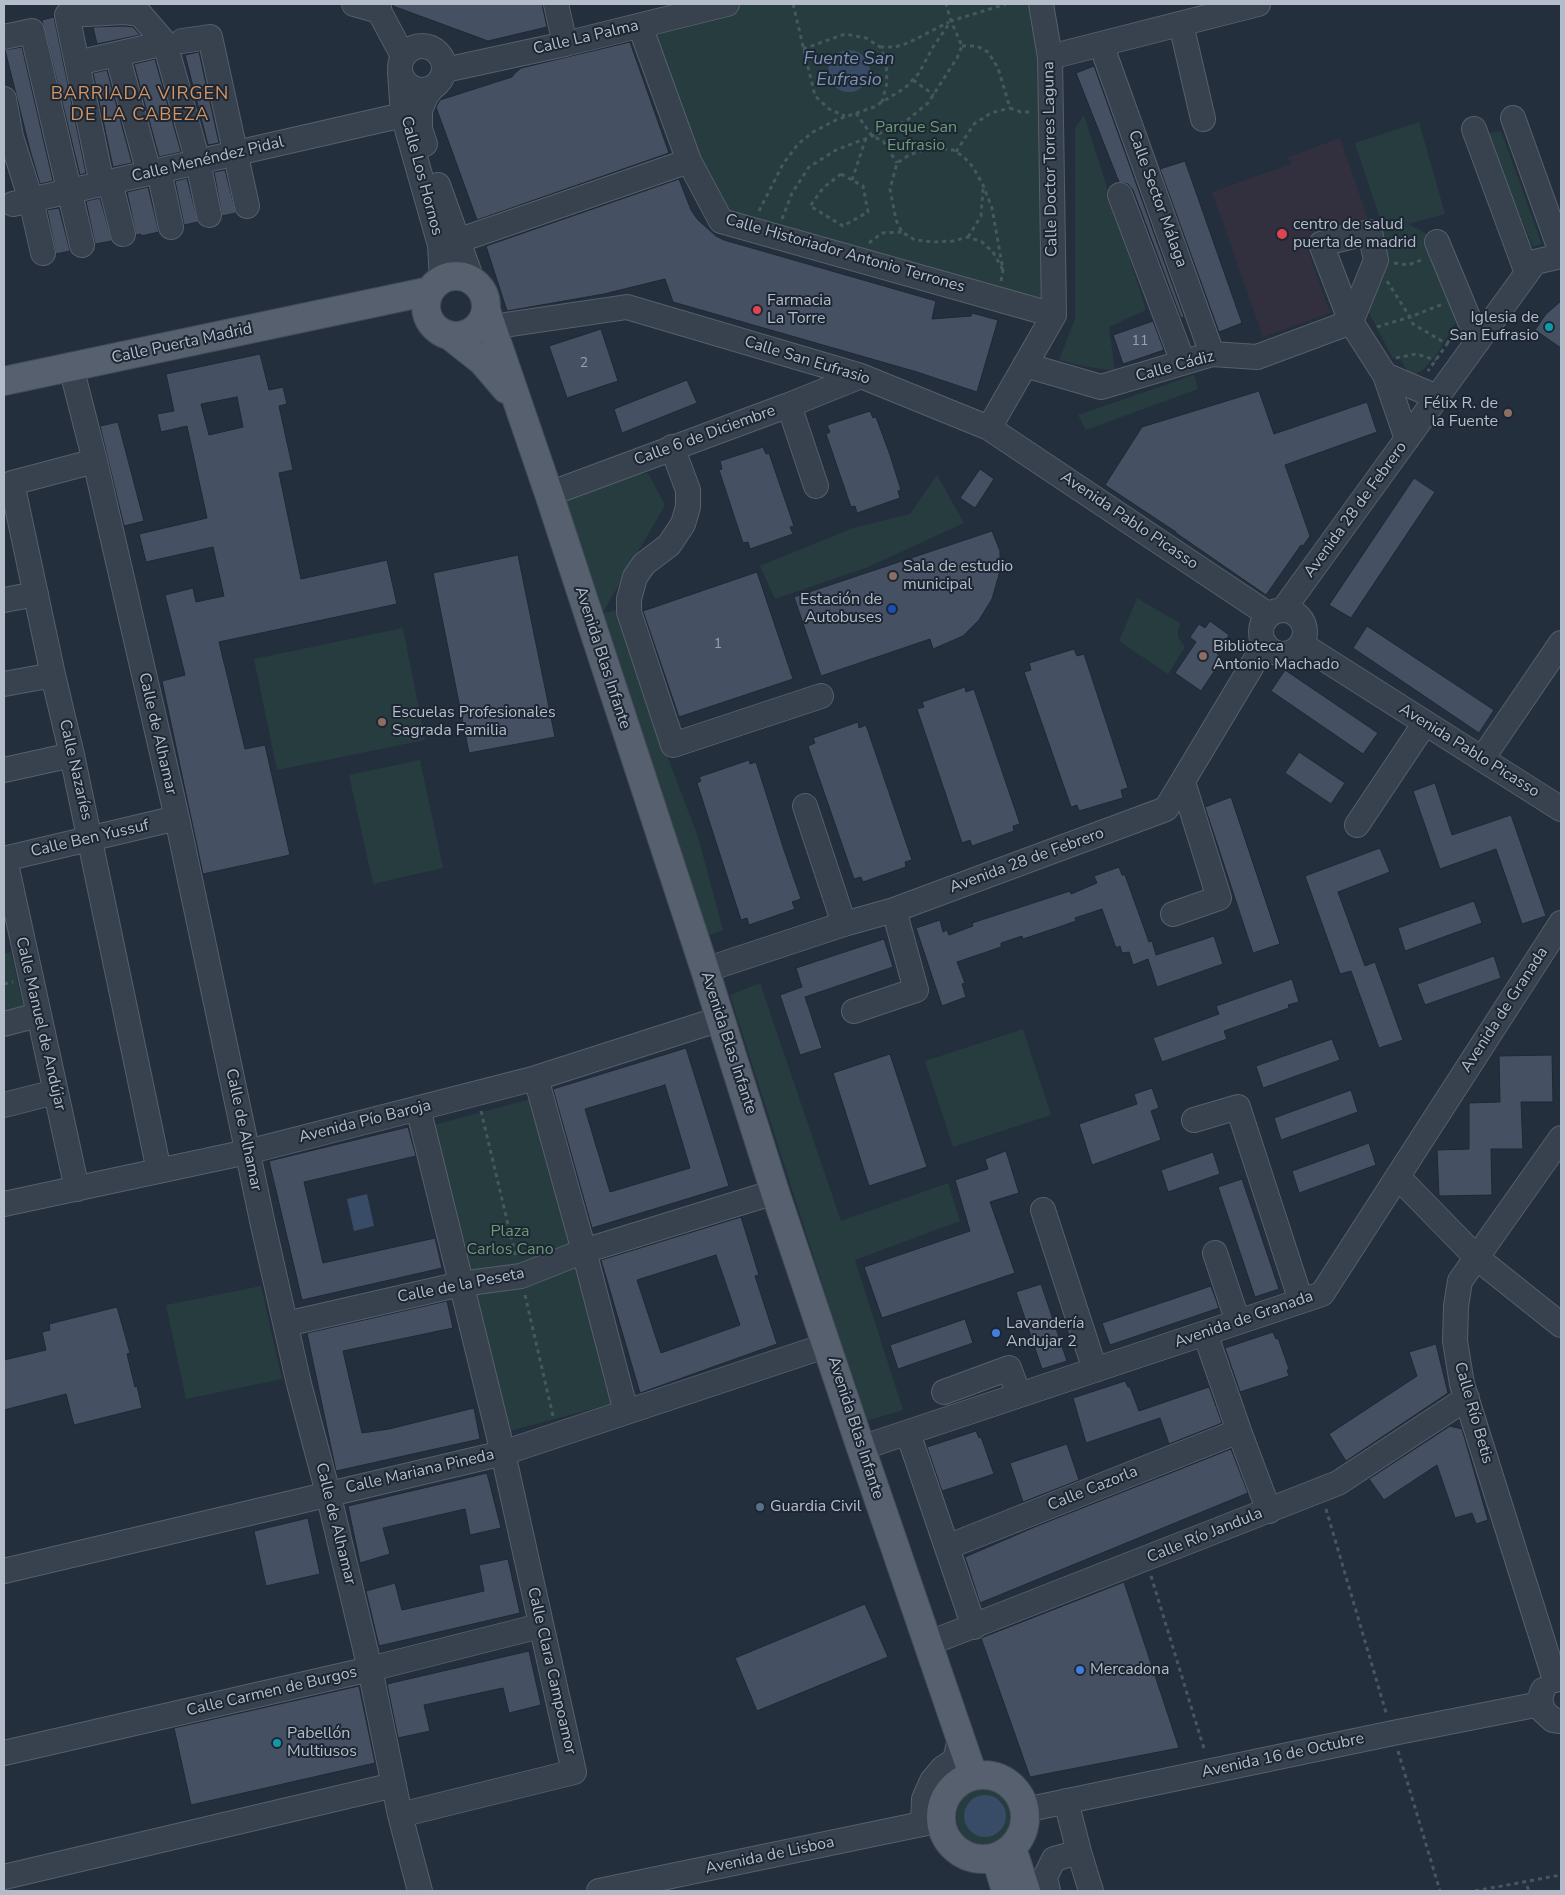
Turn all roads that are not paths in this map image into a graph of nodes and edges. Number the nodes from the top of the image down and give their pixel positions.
1 (354, 4) edge
2 (556, 4) edge
3 (727, 4) edge
4 (1041, 4) edge
5 (1258, 4) edge
6 (379, 7) edge
7 (1181, 24) junction
8 (640, 26) junction
9 (4, 37) edge
10 (174, 42) junction
11 (565, 44) junction
12 (1101, 44) junction
13 (117, 54) junction
14 (1050, 58) junction
15 (78, 63) junction
16 (402, 64) junction
17 (439, 79) junction
18 (4, 98) edge
19 (403, 115) junction
20 (1203, 118) dead end
21 (1514, 118) dead end
22 (1474, 128) dead end
23 (236, 153) junction
24 (689, 160) junction
25 (198, 162) junction
26 (154, 172) junction
27 (106, 183) junction
28 (68, 192) junction
29 (1120, 195) dead end
30 (22, 202) junction
31 (247, 206) dead end
32 (209, 215) dead end
33 (171, 227) dead end
34 (123, 234) dead end
35 (457, 241) junction
36 (82, 245) dead end
37 (1432, 250) road end
38 (43, 253) dead end
39 (1561, 254) edge
40 (1527, 273) junction
41 (472, 280) junction
42 (436, 286) junction
43 (360, 307) junction
44 (1054, 315) junction
45 (488, 319) junction
46 (440, 329) junction
47 (1478, 341) junction
48 (1212, 354) junction
49 (1183, 362) junction
50 (1025, 366) junction
51 (71, 368) junction
52 (1391, 370) junction
53 (861, 376) junction
54 (4, 381) edge
55 (1437, 397) junction
56 (516, 399) junction
57 (789, 405) junction
58 (989, 428) junction
59 (1406, 439) junction
60 (672, 447) junction
61 (95, 461) junction
62 (816, 486) dead end
63 (548, 494) junction
64 (36, 594) junction
65 (4, 600) edge
66 (1271, 610) junction
67 (1561, 643) edge
68 (1265, 644) junction
69 (1301, 644) junction
70 (53, 675) junction
71 (4, 684) edge
72 (822, 696) dead end
73 (1425, 723) junction
74 (72, 755) junction
75 (1482, 759) junction
76 (4, 770) edge
77 (1183, 782) junction
78 (805, 806) dead end
79 (1561, 809) edge
80 (177, 818) junction
81 (1357, 825) dead end
82 (90, 840) junction
83 (4, 859) edge
84 (894, 910) junction
85 (1172, 914) dead end
86 (1561, 923) edge
87 (844, 924) junction
88 (12, 942) edge
89 (705, 970) junction
90 (854, 1011) dead end
91 (38, 1016) junction
92 (720, 1019) junction
93 (4, 1024) edge
94 (536, 1078) junction
95 (55, 1092) junction
96 (4, 1105) edge
97 (418, 1108) junction
98 (1194, 1120) dead end
99 (1561, 1138) edge
100 (248, 1152) junction
101 (159, 1171) junction
102 (1398, 1177) junction
103 (77, 1189) junction
104 (775, 1192) junction
105 (4, 1204) edge
106 (1044, 1210) dead end
107 (584, 1251) junction
108 (1215, 1253) dead end
109 (1477, 1258) junction
110 (461, 1284) junction
111 (1301, 1301) junction
112 (1238, 1322) junction
113 (286, 1324) junction
114 (1561, 1324) edge
115 (1205, 1333) junction
116 (828, 1345) junction
117 (1095, 1370) junction
118 (944, 1392) dead end
119 (1019, 1396) junction
120 (1467, 1398) junction
121 (626, 1412) junction
122 (1239, 1431) junction
123 (908, 1432) junction
124 (861, 1448) junction
125 (502, 1453) junction
126 (328, 1493) junction
127 (1269, 1510) junction
128 (947, 1547) junction
129 (4, 1571) edge
130 (540, 1626) junction
131 (974, 1627) junction
132 (927, 1644) junction
133 (370, 1669) junction
134 (1558, 1680) edge
135 (1540, 1704) junction
136 (1561, 1721) edge
137 (960, 1739) junction
138 (4, 1753) edge
139 (973, 1776) junction
140 (394, 1785) junction
141 (1066, 1801) junction
142 (1025, 1810) junction
143 (400, 1815) junction
144 (932, 1822) junction
145 (1079, 1852) junction
146 (1004, 1853) junction
147 (4, 1877) edge
148 (420, 1891) edge
149 (599, 1891) edge
150 (1006, 1891) edge
151 (1026, 1891) edge
152 (1048, 1891) edge
153 (1091, 1891) edge

1 - 6 street
2 - 11 street
3 - 8 street, Calle La Palma
4 - 14 street, Calle Doctor Torres Laguna
5 - 7 street
6 - 16 street, Calle Los Hornos
7 - 12 street
7 - 20 street
8 - 11 street, Calle La Palma
8 - 24 street, Calle Historiador Antonio Terrones
9 - 28 street
10 - 13 street
10 - 15 street
10 - 23 street
10 - 25 street
11 - 17 street, Calle La Palma
12 - 14 street
12 - 48 street, Calle Sector Málaga
13 - 15 street
13 - 26 street
14 - 44 street, Calle Doctor Torres Laguna
15 - 27 street
16 - 17 street
16 - 17 street
16 - 19 street, Calle Los Hornos
17 - 35 street, Calle Los Hornos
18 - 30 street
19 - 23 street, Calle Menéndez Pidal
19 - 42 street, Calle Los Hornos
21 - 39 street
22 - 40 street
23 - 25 street, Calle Menéndez Pidal
23 - 31 street
24 - 35 street
24 - 44 street, Calle Historiador Antonio Terrones
25 - 26 street, Calle Menéndez Pidal
25 - 32 street
26 - 27 street, Calle Menéndez Pidal
26 - 33 street
27 - 28 street, Calle Menéndez Pidal
27 - 34 street
28 - 30 street, Calle Menéndez Pidal
28 - 36 street
29 - 49 street
30 - 38 street
35 - 41 street, Calle Los Hornos
37 - 47 street
39 - 40 street, Avenida 28 de Febrero
40 - 47 street, Avenida 28 de Febrero
41 - 42 main road
41 - 45 main road
42 - 43 main road, Calle Puerta Madrid
42 - 46 main road
43 - 46 main road, Calle Puerta Madrid
43 - 51 main road, Calle Puerta Madrid
44 - 50 street
45 - 46 main road
45 - 53 street, Calle San Eufrasio
45 - 56 main road, Avenida Blas Infante
46 - 56 main road, Calle Puerta Madrid
47 - 55 street, Avenida 28 de Febrero
48 - 49 street, Calle Cádiz
48 - 52 street, Calle Cádiz
49 - 50 street, Calle Cádiz
50 - 58 street
51 - 54 main road, Calle Puerta Madrid
51 - 61 street, Calle de Alhamar
52 - 55 street
52 - 59 street, Calle Cádiz
53 - 57 street, Calle 6 de Diciembre
53 - 58 street, Calle San Eufrasio
55 - 59 street, Avenida 28 de Febrero
56 - 63 main road, Avenida Blas Infante
57 - 60 street, Calle 6 de Diciembre
57 - 62 street
58 - 66 street, Avenida Pablo Picasso
59 - 66 street, Avenida 28 de Febrero
60 - 63 street, Calle 6 de Diciembre
60 - 72 street
61 - 64 street, Calle Nazaríes
61 - 80 street, Calle de Alhamar
63 - 89 main road, Avenida Blas Infante
64 - 65 street
64 - 70 street, Calle Nazaríes
66 - 68 street
66 - 69 street
67 - 75 street
68 - 69 street
68 - 77 street, Avenida 28 de Febrero
69 - 73 street, Avenida Pablo Picasso
70 - 71 street
70 - 74 street, Calle Nazaríes
73 - 75 street, Avenida Pablo Picasso
73 - 81 street
74 - 76 street
74 - 82 street, Calle Nazaríes
75 - 79 street, Avenida Pablo Picasso
77 - 84 street, Avenida 28 de Febrero
77 - 85 street
78 - 87 street
80 - 82 street, Calle Ben Yussuf
80 - 100 street, Calle de Alhamar
82 - 83 street, Calle Ben Yussuf
82 - 101 street, Calle Nazaríes
83 - 88 street, Calle Manuel de Andújar
84 - 87 street, Avenida 28 de Febrero
84 - 90 street
86 - 102 street, Avenida de Granada
87 - 89 street, Avenida 28 de Febrero
88 - 91 street, Calle Manuel de Andújar
89 - 92 main road, Avenida Blas Infante
91 - 93 street
91 - 95 street, Calle Manuel de Andújar
92 - 94 street, Avenida Pío Baroja
92 - 104 main road, Avenida Blas Infante
94 - 97 street, Avenida Pío Baroja
94 - 107 street
95 - 96 street
95 - 103 street, Calle Manuel de Andújar
97 - 100 street, Avenida Pío Baroja
97 - 110 street, Calle Clara Campoamor
98 - 111 street
99 - 109 street, Calle Río Betis
100 - 101 street, Avenida Pío Baroja
100 - 113 street, Calle de Alhamar
101 - 103 street, Avenida Pío Baroja
102 - 109 street
102 - 111 street, Avenida de Granada
103 - 105 street, Avenida Pío Baroja
104 - 107 street, Calle de la Peseta
104 - 116 main road, Avenida Blas Infante
106 - 117 street
107 - 110 street, Calle de la Peseta
107 - 121 street
108 - 112 street
109 - 114 street
109 - 120 street, Calle Río Betis
110 - 113 street, Calle de la Peseta
110 - 125 street, Calle Clara Campoamor
111 - 112 street, Avenida de Granada
112 - 115 street, Avenida de Granada
113 - 126 street, Calle de Alhamar
115 - 117 street, Avenida de Granada
115 - 122 street
116 - 121 street, Calle Mariana Pineda
116 - 124 main road, Avenida Blas Infante
117 - 119 street, Avenida de Granada
118 - 119 street
119 - 123 street, Avenida de Granada
120 - 127 street, Calle Río Jandula
120 - 134 street, Calle Río Betis
121 - 125 street, Calle Mariana Pineda
122 - 127 street
122 - 128 street, Calle Cazorla
123 - 124 street, Avenida de Granada
123 - 128 street
124 - 132 main road, Avenida Blas Infante
125 - 126 street, Calle Mariana Pineda
125 - 130 street, Calle Clara Campoamor
126 - 129 street, Calle Mariana Pineda
126 - 133 street, Calle de Alhamar
127 - 131 street, Calle Río Jandula
128 - 131 street
130 - 133 street, Calle Carmen de Burgos
130 - 143 street, Calle Clara Campoamor
131 - 132 street, Calle Río Jandula
132 - 137 main road, Avenida Blas Infante
133 - 138 street, Calle Carmen de Burgos
133 - 140 street, Calle de Alhamar
134 - 135 street
135 - 136 street
135 - 141 street, Avenida 16 de Octubre
137 - 139 main road, Avenida Blas Infante
137 - 144 street
139 - 142 main road
139 - 144 main road
140 - 143 street, Calle de Alhamar
140 - 147 street
141 - 142 street, Avenida 16 de Octubre
141 - 145 street
142 - 146 main road
143 - 148 street, Calle de Alhamar
144 - 146 main road
144 - 149 street, Avenida de Lisboa
145 - 152 street
145 - 153 street
146 - 150 main road
146 - 151 main road

